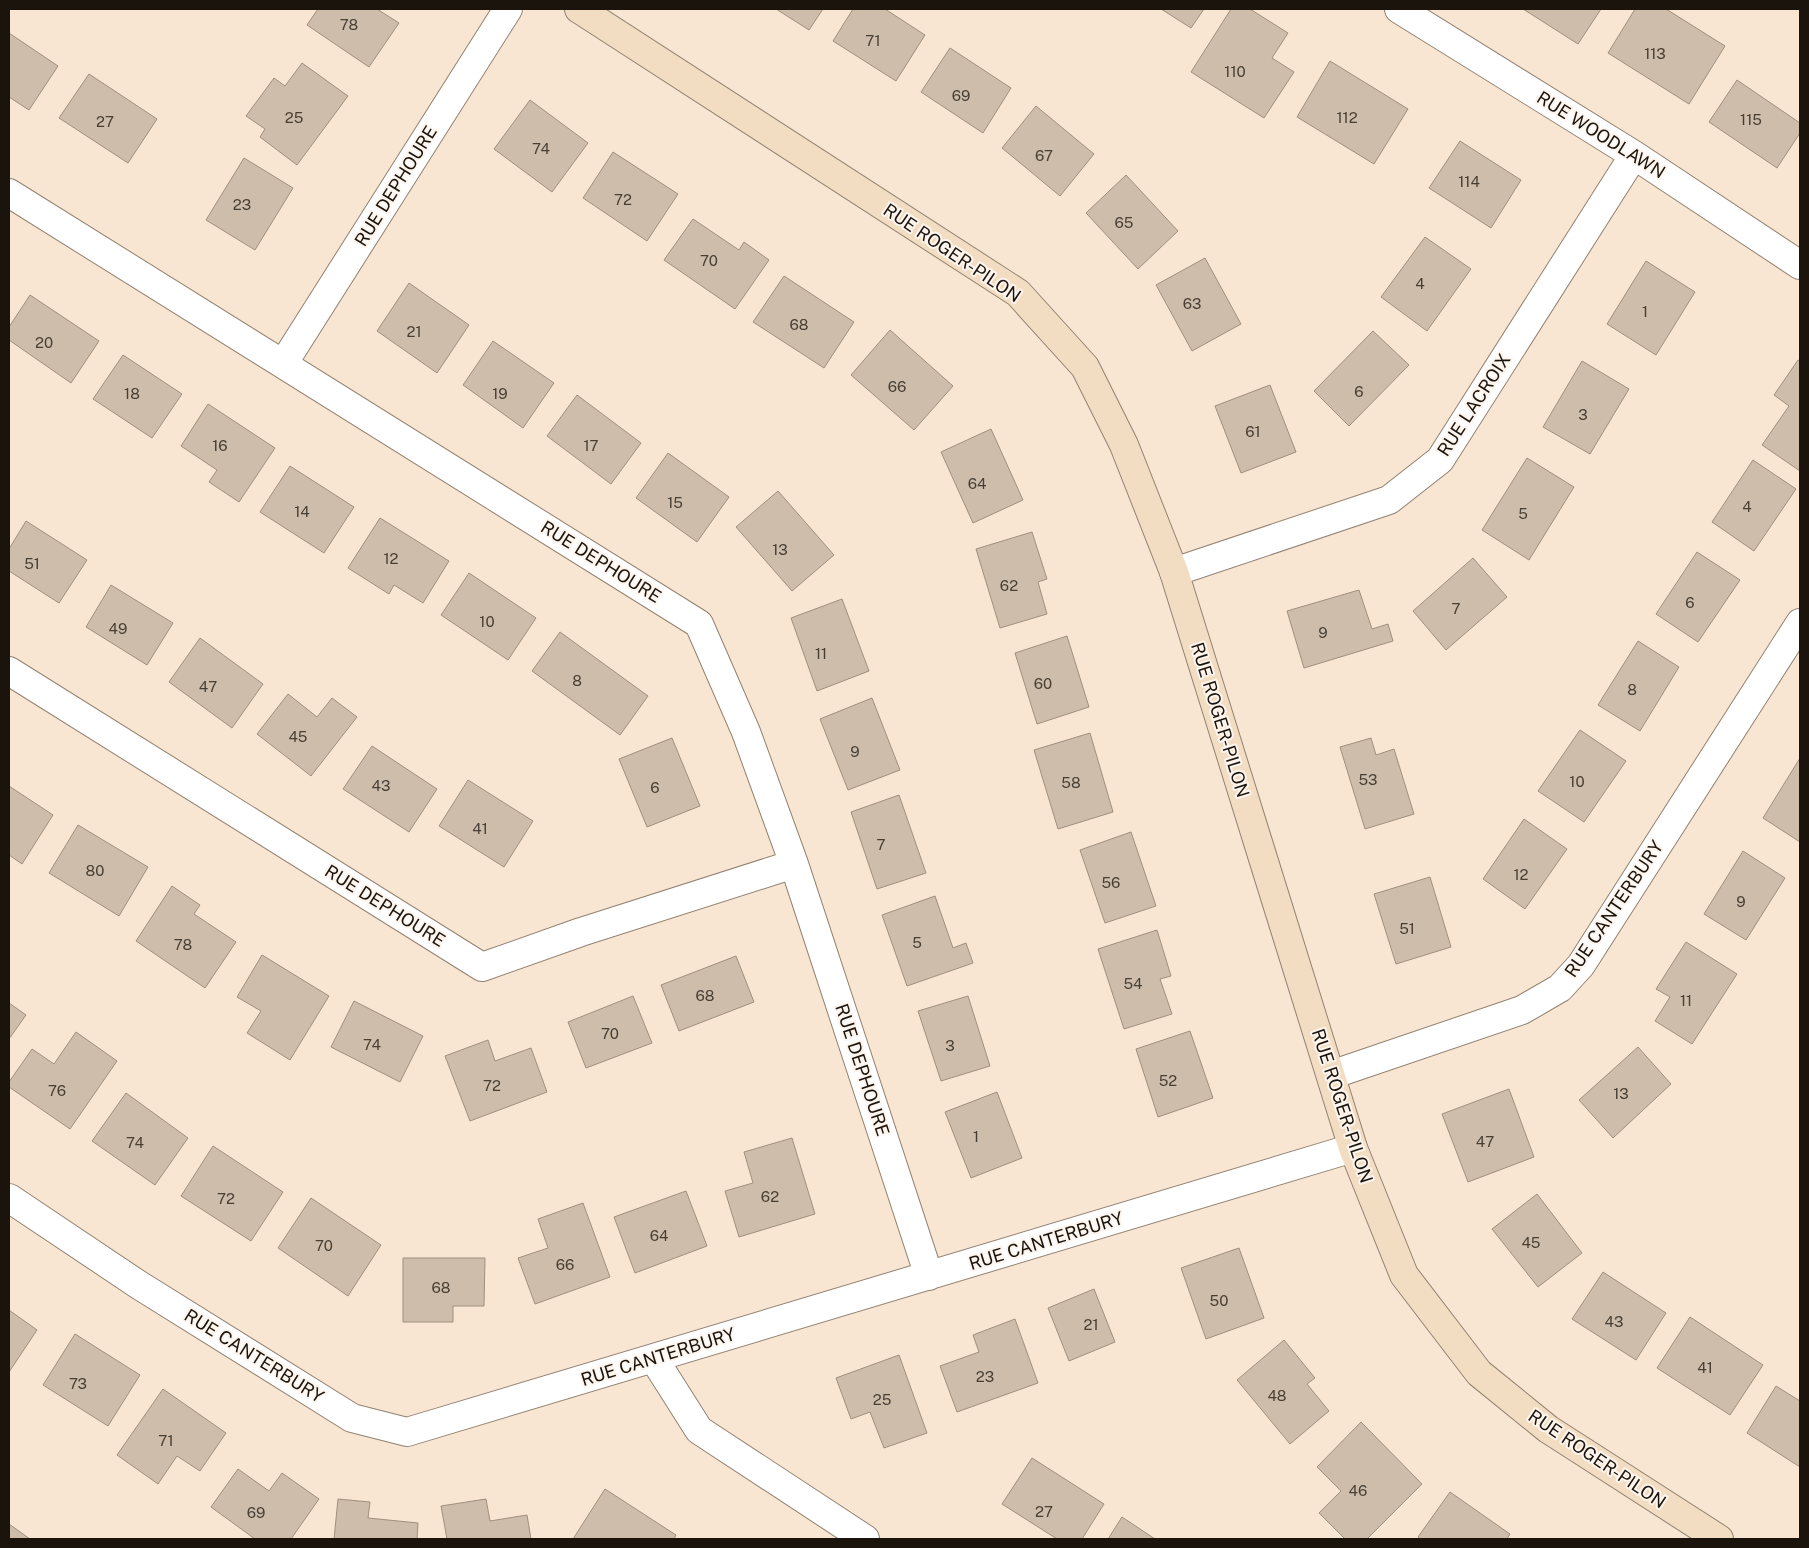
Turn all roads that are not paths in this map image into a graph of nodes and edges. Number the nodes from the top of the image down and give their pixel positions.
1 (508, 9) edge
2 (579, 9) edge
3 (1399, 9) edge
4 (1634, 155) junction
5 (9, 193) edge
6 (1800, 265) edge
7 (283, 364) junction
8 (1174, 572) junction
9 (1800, 623) edge
10 (9, 671) edge
11 (794, 864) junction
12 (1331, 1075) junction
13 (1354, 1148) junction
14 (9, 1198) edge
15 (929, 1276) junction
16 (654, 1359) junction
17 (865, 1539) edge
18 (1719, 1539) edge

1 - 7 street, RUE DEPHOURE
2 - 8 street, RUE ROGER-PILON
3 - 4 street, RUE WOODLAWN
4 - 6 street, RUE WOODLAWN
4 - 8 street, RUE LACROIX
5 - 7 street, RUE DEPHOURE
7 - 11 street, RUE DEPHOURE
8 - 12 street, RUE ROGER-PILON
9 - 12 street, RUE CANTERBURY
10 - 11 street, RUE DEPHOURE
11 - 15 street, RUE DEPHOURE
12 - 13 street, RUE ROGER-PILON
13 - 15 street, RUE CANTERBURY
13 - 18 street, RUE ROGER-PILON
14 - 16 street, RUE CANTERBURY
15 - 16 street, RUE CANTERBURY
16 - 17 street

